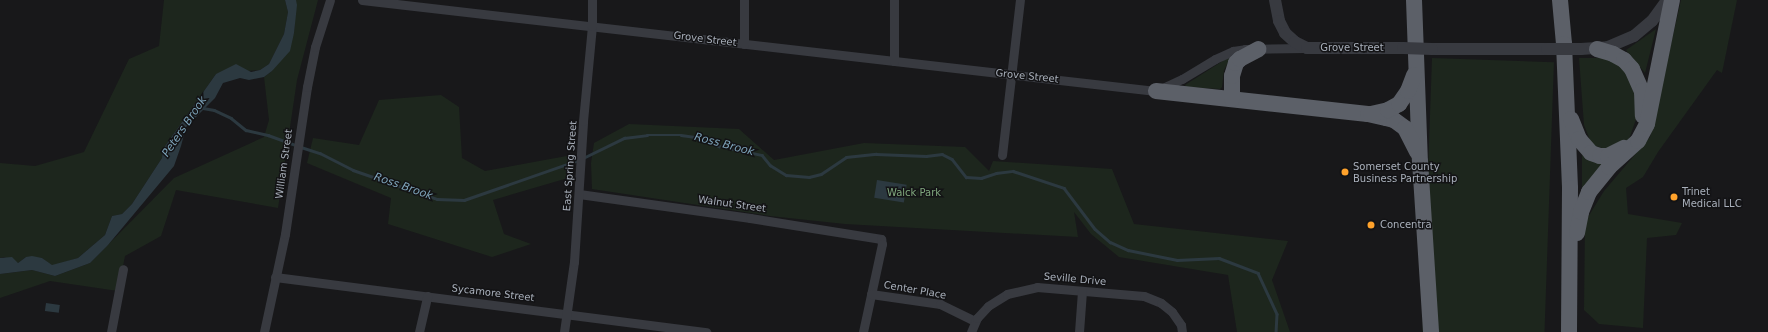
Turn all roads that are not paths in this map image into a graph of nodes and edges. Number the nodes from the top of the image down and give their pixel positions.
1 (330, 0) edge
2 (362, 0) edge
3 (592, 0) edge
4 (744, 0) edge
5 (894, 0) edge
6 (1020, 0) edge
7 (1275, 0) edge
8 (1414, 0) edge
9 (1560, 0) edge
10 (1667, 0) edge
11 (1672, 0) edge
12 (592, 26) junction
13 (744, 44) junction
14 (1259, 48) junction
15 (1307, 48) junction
16 (1597, 49) junction
17 (894, 61) junction
18 (1416, 69) junction
19 (1012, 75) junction
20 (1156, 90) junction
21 (1232, 99) junction
22 (1567, 108) junction
23 (1368, 114) junction
24 (1002, 155) dead end
25 (1420, 161) junction
26 (579, 194) junction
27 (123, 268) dead end
28 (276, 277) junction
29 (1570, 288) junction
30 (1082, 291) junction
31 (871, 294) junction
32 (427, 296) junction
33 (568, 314) junction
34 (975, 321) junction
35 (111, 332) edge
36 (264, 332) edge
37 (419, 332) edge
38 (564, 332) edge
39 (707, 332) edge
40 (863, 332) edge
41 (971, 332) edge
42 (1079, 332) edge
43 (1182, 332) edge
44 (1431, 332) edge
45 (1569, 332) edge

1 - 28 street, William Street
2 - 12 street, Grove Street
3 - 12 street, East Spring Street
4 - 13 street
5 - 17 street
6 - 19 street
7 - 15 street
8 - 18 highway
9 - 22 highway
10 - 16 street, Grove Street
11 - 29 highway
12 - 13 street, Grove Street
12 - 26 street, East Spring Street
13 - 17 street, Grove Street
14 - 15 street, Grove Street
14 - 20 street, Grove Street
14 - 21 highway
15 - 16 street, Grove Street, bridge
16 - 22 highway
17 - 19 street, Grove Street
18 - 23 highway
18 - 25 highway
19 - 20 street, Grove Street
19 - 24 street
20 - 21 highway
21 - 23 highway
22 - 29 highway
23 - 25 highway
25 - 44 highway
26 - 31 street, Walnut Street
26 - 33 street, East Spring Street
27 - 35 street
28 - 32 street, Sycamore Street
28 - 36 street, William Street
29 - 45 highway
30 - 34 street, Seville Drive
30 - 42 street
30 - 43 street, Seville Drive
31 - 34 street, Center Place
31 - 40 street
32 - 33 street, Sycamore Street
32 - 37 street
33 - 38 street, East Spring Street
33 - 39 street, Sycamore Street
34 - 41 street

